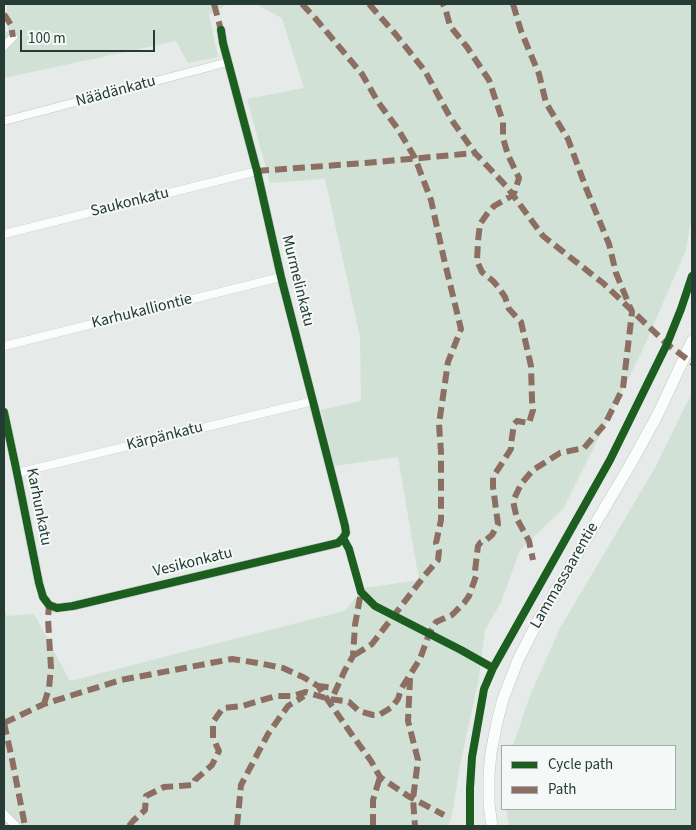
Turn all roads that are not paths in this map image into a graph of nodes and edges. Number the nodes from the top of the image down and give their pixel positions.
1 (221, 30) dead end
2 (13, 37) dead end
3 (4, 46) edge
4 (228, 62) junction
5 (4, 121) edge
6 (257, 171) junction
7 (4, 234) edge
8 (281, 277) junction
9 (692, 341) edge
10 (4, 346) edge
11 (313, 401) junction
12 (4, 412) edge
13 (17, 473) junction
14 (343, 538) joint
15 (49, 605) joint
16 (4, 814) edge
17 (16, 826) edge
18 (492, 826) edge

1 - 4 street, Murmelinkatu
2 - 3 street
4 - 5 street, Näädänkatu
4 - 6 street, Murmelinkatu
6 - 7 street, Saukonkatu
6 - 8 street, Murmelinkatu
8 - 10 street, Karhukalliontie
8 - 11 street, Murmelinkatu
9 - 18 street, Lammassaarentie
11 - 13 street, Kärpänkatu
11 - 14 street, Murmelinkatu
12 - 13 street, Karhunkatu
13 - 15 street, Karhunkatu
14 - 15 street, Vesikonkatu
16 - 17 street

